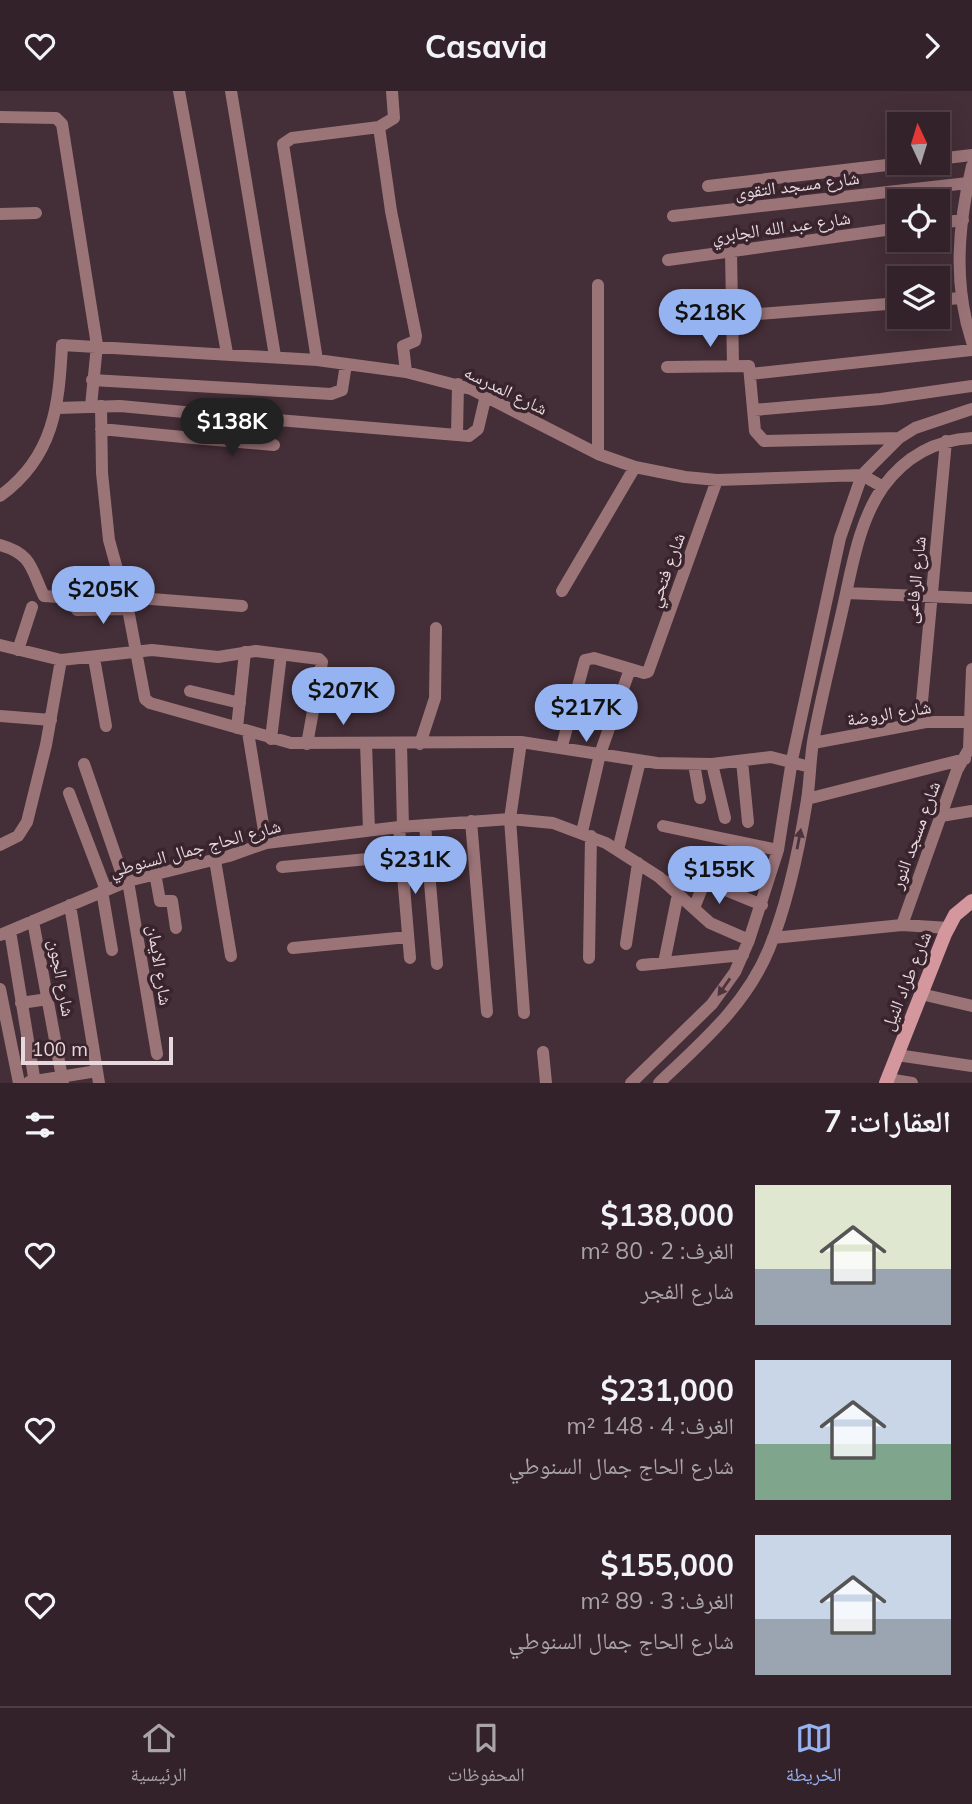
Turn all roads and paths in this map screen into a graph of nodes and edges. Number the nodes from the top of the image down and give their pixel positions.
1 (179, 91) edge
2 (231, 91) edge
3 (392, 91) edge
4 (0, 117) edge
5 (379, 127) junction
6 (972, 155) edge
7 (950, 158) edge
8 (887, 165) edge
9 (972, 166) edge
10 (968, 183) junction
11 (708, 187) dead end
12 (36, 213) dead end
13 (0, 214) edge
14 (673, 216) dead end
15 (963, 220) junction
16 (950, 222) edge
17 (887, 230) edge
18 (730, 251) junction
19 (972, 259) edge
20 (668, 260) dead end
21 (958, 260) junction
22 (598, 285) dead end
23 (964, 299) edge
24 (887, 304) edge
25 (732, 316) junction
26 (972, 342) edge
27 (97, 345) junction
28 (227, 353) junction
29 (275, 356) junction
30 (317, 360) junction
31 (346, 364) junction
32 (733, 365) junction
33 (667, 367) dead end
34 (750, 370) junction
35 (406, 372) junction
36 (92, 380) junction
37 (458, 384) junction
38 (972, 386) edge
39 (486, 395) junction
40 (96, 406) junction
41 (58, 408) junction
42 (972, 409) edge
43 (754, 410) junction
44 (195, 413) junction
45 (101, 429) junction
46 (457, 435) junction
47 (972, 437) edge
48 (193, 438) junction
49 (899, 438) junction
50 (946, 441) junction
51 (274, 445) dead end
52 (598, 454) junction
53 (635, 467) junction
54 (862, 475) junction
55 (717, 480) junction
56 (883, 487) junction
57 (0, 496) edge
58 (0, 544) edge
59 (562, 591) dead end
60 (846, 593) junction
61 (59, 597) dead end
62 (972, 598) edge
63 (929, 599) junction
64 (126, 603) junction
65 (242, 606) dead end
66 (32, 607) dead end
67 (77, 610) dead end
68 (436, 628) dead end
69 (0, 645) edge
70 (18, 650) junction
71 (135, 650) junction
72 (245, 652) junction
73 (281, 655) junction
74 (94, 658) junction
75 (61, 660) junction
76 (630, 669) junction
77 (972, 669) edge
78 (190, 691) dead end
79 (240, 703) junction
80 (0, 716) edge
81 (51, 720) junction
82 (971, 720) edge
83 (920, 723) junction
84 (106, 726) dead end
85 (243, 730) junction
86 (271, 739) junction
87 (521, 742) junction
88 (366, 743) junction
89 (813, 743) junction
90 (307, 744) junction
91 (401, 744) junction
92 (420, 744) junction
93 (562, 746) junction
94 (600, 754) junction
95 (965, 759) junction
96 (792, 760) junction
97 (640, 761) junction
98 (741, 761) junction
99 (84, 764) dead end
100 (694, 764) junction
101 (712, 764) junction
102 (810, 767) junction
103 (69, 793) dead end
104 (700, 798) dead end
105 (807, 799) junction
106 (972, 811) edge
107 (941, 816) junction
108 (509, 818) junction
109 (724, 818) dead end
110 (471, 821) junction
111 (748, 822) dead end
112 (425, 825) junction
113 (663, 826) dead end
114 (401, 827) junction
115 (369, 830) junction
116 (587, 834) junction
117 (266, 842) junction
118 (0, 845) edge
119 (618, 850) junction
120 (778, 850) junction
121 (401, 856) junction
122 (215, 860) junction
123 (638, 863) junction
124 (282, 866) dead end
125 (155, 873) junction
126 (127, 882) junction
127 (704, 883) junction
128 (674, 890) junction
129 (104, 891) junction
130 (972, 901) edge
131 (70, 905) junction
132 (762, 905) junction
133 (694, 908) junction
134 (33, 921) junction
135 (902, 925) junction
136 (176, 928) dead end
137 (948, 928) junction
138 (5, 933) edge
139 (408, 937) junction
140 (773, 938) junction
141 (749, 940) junction
142 (626, 944) dead end
143 (293, 948) dead end
144 (112, 950) dead end
145 (743, 955) junction
146 (231, 956) dead end
147 (410, 958) dead end
148 (589, 958) dead end
149 (664, 963) junction
150 (437, 964) dead end
151 (642, 965) dead end
152 (0, 989) edge
153 (921, 994) junction
154 (48, 999) junction
155 (21, 1003) junction
156 (972, 1006) edge
157 (487, 1011) dead end
158 (524, 1013) dead end
159 (543, 1052) dead end
160 (157, 1054) dead end
161 (897, 1055) junction
162 (972, 1066) edge
163 (91, 1078) edge
164 (62, 1080) edge
165 (887, 1081) edge
166 (35, 1082) edge
167 (20, 1083) edge
168 (546, 1083) edge
169 (631, 1083) edge
170 (659, 1083) edge
171 (912, 1083) edge

1 - 28 street
2 - 29 street
3 - 5 street
4 - 27 street
5 - 30 street
5 - 35 street
6 - 7 street
8 - 11 street
9 - 10 street
10 - 14 street, شارع مسجد التقوى
10 - 15 street
12 - 13 street
15 - 16 street
15 - 21 street
17 - 18 street, شارع عبد الله الجابري
18 - 20 street, شارع عبد الله الجابري
18 - 25 street
19 - 21 street
21 - 23 street
22 - 52 street
23 - 26 street
24 - 25 street
25 - 32 street
26 - 34 street
27 - 28 street, شارع المدرسه
27 - 36 street
27 - 41 street, شارع المدرسه
28 - 29 street, شارع المدرسه
29 - 30 street, شارع المدرسه
30 - 31 street, شارع المدرسه
31 - 35 street, شارع المدرسه
31 - 36 street
32 - 33 street
32 - 34 street
34 - 43 street
35 - 37 street, شارع المدرسه
36 - 40 street
37 - 39 street, شارع المدرسه
37 - 46 street
38 - 43 street
39 - 46 street
39 - 52 street, شارع المدرسه
40 - 41 street
40 - 44 street
40 - 45 street
41 - 57 street
42 - 49 street
43 - 49 street
44 - 46 street
44 - 48 street
45 - 48 street
45 - 64 street
47 - 50 street
48 - 51 street
49 - 54 street
50 - 56 street
50 - 63 street, شارع الرفاعى
52 - 53 street, شارع المدرسه
53 - 55 street, شارع المدرسه
53 - 59 street
54 - 55 street, شارع المدرسه
54 - 56 street
54 - 96 street
55 - 76 street, شارع فتحي
56 - 60 street
58 - 61 street
60 - 63 street
60 - 89 street
62 - 63 street
63 - 83 street, شارع الرفاعى
64 - 65 street
64 - 67 street
64 - 71 street
66 - 70 street
68 - 92 street
69 - 70 street
70 - 75 street
71 - 72 street
71 - 74 street
71 - 85 street
72 - 73 street
72 - 79 street
73 - 86 street
73 - 90 street
74 - 75 street
74 - 84 street
75 - 81 street
76 - 93 street
76 - 94 street
77 - 82 street, شارع مسجد النور
78 - 79 street
79 - 85 street
80 - 81 street
81 - 118 street
82 - 83 street, شارع الروضة
82 - 95 street, شارع مسجد النور
83 - 89 street, شارع الروضة
85 - 86 street
85 - 117 street
86 - 90 street
87 - 92 street
87 - 93 street
87 - 108 street
88 - 90 street
88 - 91 street
88 - 115 street
89 - 102 street
91 - 92 street
91 - 114 street
93 - 94 street
94 - 97 street
94 - 116 street
95 - 105 street, شارع مسجد النور
95 - 107 street, شارع مسجد النور
96 - 98 street
96 - 102 street
96 - 120 street
97 - 100 street
97 - 119 street
98 - 101 street
98 - 111 street
99 - 126 street, شارع الايمان
100 - 101 street
100 - 104 street
101 - 109 street
102 - 105 street
103 - 129 street
140 -> 105 street
106 - 107 street
107 - 135 street, شارع مسجد النور
108 - 110 street, شارع الحاج جمال السنوطي
108 - 116 street, شارع الحاج جمال السنوطي
108 - 158 street
110 - 112 street, شارع الحاج جمال السنوطي
110 - 157 street
112 - 114 street, شارع الحاج جمال السنوطي
112 - 150 street
113 - 120 street
114 - 115 street, شارع الحاج جمال السنوطي
114 - 121 street
115 - 117 street, شارع الحاج جمال السنوطي
116 - 119 street, شارع الحاج جمال السنوطي
116 - 148 street
117 - 122 street, شارع الحاج جمال السنوطي
119 - 123 street, شارع الحاج جمال السنوطي
120 - 132 street
121 - 124 street
121 - 139 street
122 - 125 street, شارع الحاج جمال السنوطي
122 - 146 street
123 - 128 street, شارع الحاج جمال السنوطي
123 - 142 street
125 - 126 street, شارع الحاج جمال السنوطي
125 - 136 street
126 - 129 street, شارع الحاج جمال السنوطي
126 - 160 street, شارع الايمان
127 - 128 street
127 - 132 street
127 - 133 street
128 - 133 street, شارع الحاج جمال السنوطي
128 - 149 street
129 - 131 street, شارع الحاج جمال السنوطي
129 - 144 street
130 - 137 street, شارع طراد النيل
131 - 134 street, شارع الحاج جمال السنوطي
131 - 163 street
132 - 141 street
133 - 141 street, شارع الحاج جمال السنوطي
134 - 138 street, شارع الحاج جمال السنوطي
134 - 154 street, شارع الجون
135 - 137 street
135 - 140 street
137 - 153 street, شارع طراد النيل
138 - 155 street
139 - 143 street
139 - 147 street
140 - 170 street
141 - 145 street
145 - 149 street
145 -> 169 street
149 - 151 street
152 - 167 street
153 - 156 street
153 - 161 street, شارع طراد النيل
154 - 155 street
154 - 164 street, شارع الجون
155 - 166 street
159 - 168 street
161 - 162 street
161 - 165 street, شارع طراد النيل
163 - 164 street
164 - 166 street
165 - 171 street
166 - 167 street

